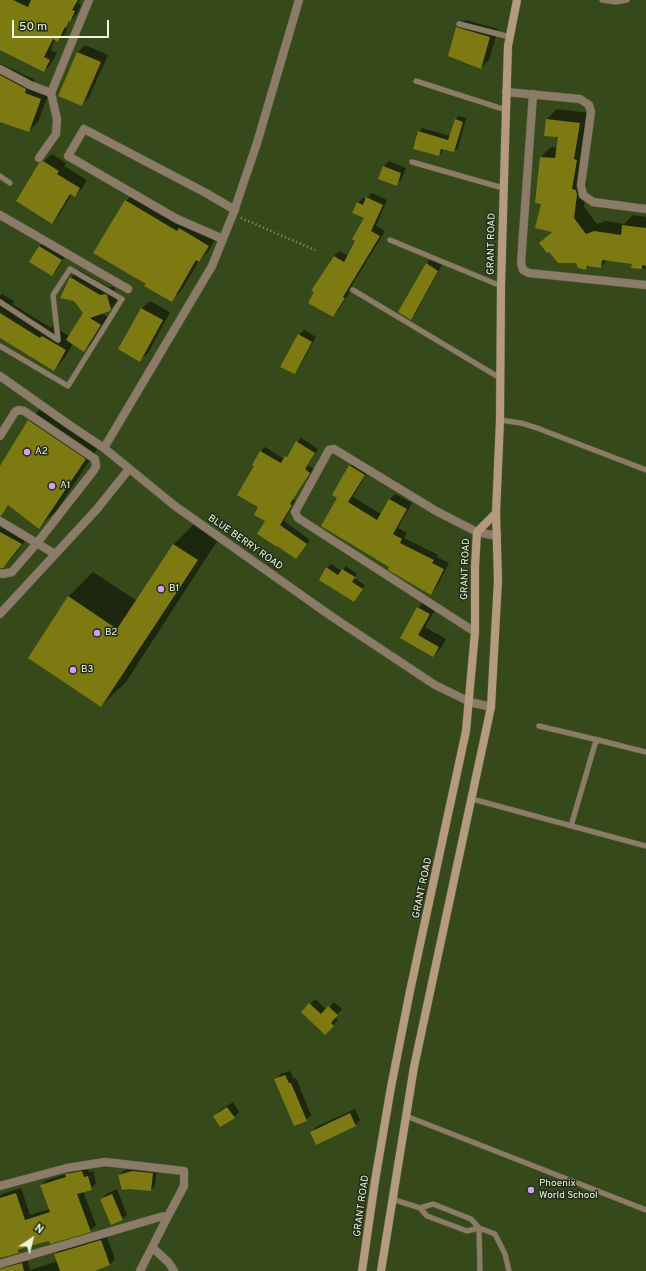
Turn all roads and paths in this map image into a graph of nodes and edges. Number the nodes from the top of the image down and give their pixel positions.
1 (89, 0) edge
2 (299, 0) edge
3 (517, 0) edge
4 (602, 0) edge
5 (627, 0) edge
6 (459, 24) dead end
7 (510, 37) junction
8 (0, 69) edge
9 (416, 81) dead end
10 (506, 92) junction
11 (51, 93) junction
12 (533, 94) junction
13 (506, 110) junction
14 (39, 158) dead end
15 (412, 162) dead end
16 (0, 176) edge
17 (10, 183) dead end
18 (503, 188) junction
19 (646, 209) edge
20 (234, 212) junction
21 (0, 215) edge
22 (223, 239) junction
23 (390, 240) dead end
24 (315, 250) dead end
25 (646, 285) edge
26 (501, 286) junction
27 (128, 289) dead end
28 (353, 290) dead end
29 (0, 302) edge
30 (0, 346) edge
31 (1, 378) edge
32 (500, 378) junction
33 (500, 420) junction
34 (0, 436) edge
35 (104, 448) junction
36 (129, 469) junction
37 (646, 470) edge
38 (496, 513) junction
39 (0, 521) edge
40 (477, 532) junction
41 (497, 536) junction
42 (37, 543) junction
43 (55, 554) junction
44 (0, 573) edge
45 (0, 614) edge
46 (475, 632) junction
47 (470, 702) junction
48 (491, 707) junction
49 (539, 726) dead end
50 (598, 740) junction
51 (646, 752) edge
52 (472, 799) junction
53 (570, 826) junction
54 (646, 846) edge
55 (406, 1116) junction
56 (0, 1186) edge
57 (392, 1199) junction
58 (420, 1208) junction
59 (646, 1210) edge
60 (168, 1216) junction
61 (479, 1228) junction
62 (152, 1247) junction
63 (0, 1264) edge
64 (140, 1271) edge
65 (174, 1271) edge
66 (362, 1271) edge
67 (381, 1271) edge
68 (480, 1271) edge
69 (509, 1271) edge

1 - 11 street
2 - 20 street
3 - 7 main road, GRANT ROAD
4 - 5 lane
6 - 7 lane
7 - 10 main road, GRANT ROAD
8 - 11 street
9 - 13 lane
10 - 12 street
10 - 13 main road, GRANT ROAD
11 - 14 street
12 - 19 street
12 - 25 street
13 - 18 main road, GRANT ROAD
15 - 18 lane
16 - 17 lane
18 - 26 main road, GRANT ROAD
20 - 22 street
20 - 22 street
20 - 24 path
21 - 27 street
22 - 35 street
23 - 26 lane
26 - 32 main road, GRANT ROAD
28 - 32 lane
29 - 30 lane
31 - 35 street, BLUE BERRY ROAD
32 - 33 main road, GRANT ROAD
33 - 37 lane
33 - 38 main road, GRANT ROAD
34 - 42 street
35 - 36 street, BLUE BERRY ROAD
36 - 43 street
36 - 47 street, BLUE BERRY ROAD
38 - 40 main road, GRANT ROAD
38 - 41 main road, GRANT ROAD
39 - 42 street
40 - 41 street
40 - 46 main road, GRANT ROAD
40 - 46 street
41 - 48 main road, GRANT ROAD
42 - 43 street
42 - 44 street
43 - 45 street
46 - 47 main road, GRANT ROAD
47 - 48 street, BLUE BERRY ROAD
47 - 66 main road, GRANT ROAD
48 - 52 main road, GRANT ROAD
49 - 50 lane
50 - 51 lane
50 - 53 lane
52 - 53 lane
52 - 55 main road, GRANT ROAD
53 - 54 lane
55 - 57 main road, GRANT ROAD
55 - 59 lane
56 - 60 street
57 - 58 lane
57 - 67 main road, GRANT ROAD
58 - 61 lane
58 - 61 lane
60 - 62 street
60 - 63 street
61 - 68 lane
61 - 69 lane
62 - 64 street
62 - 65 street

